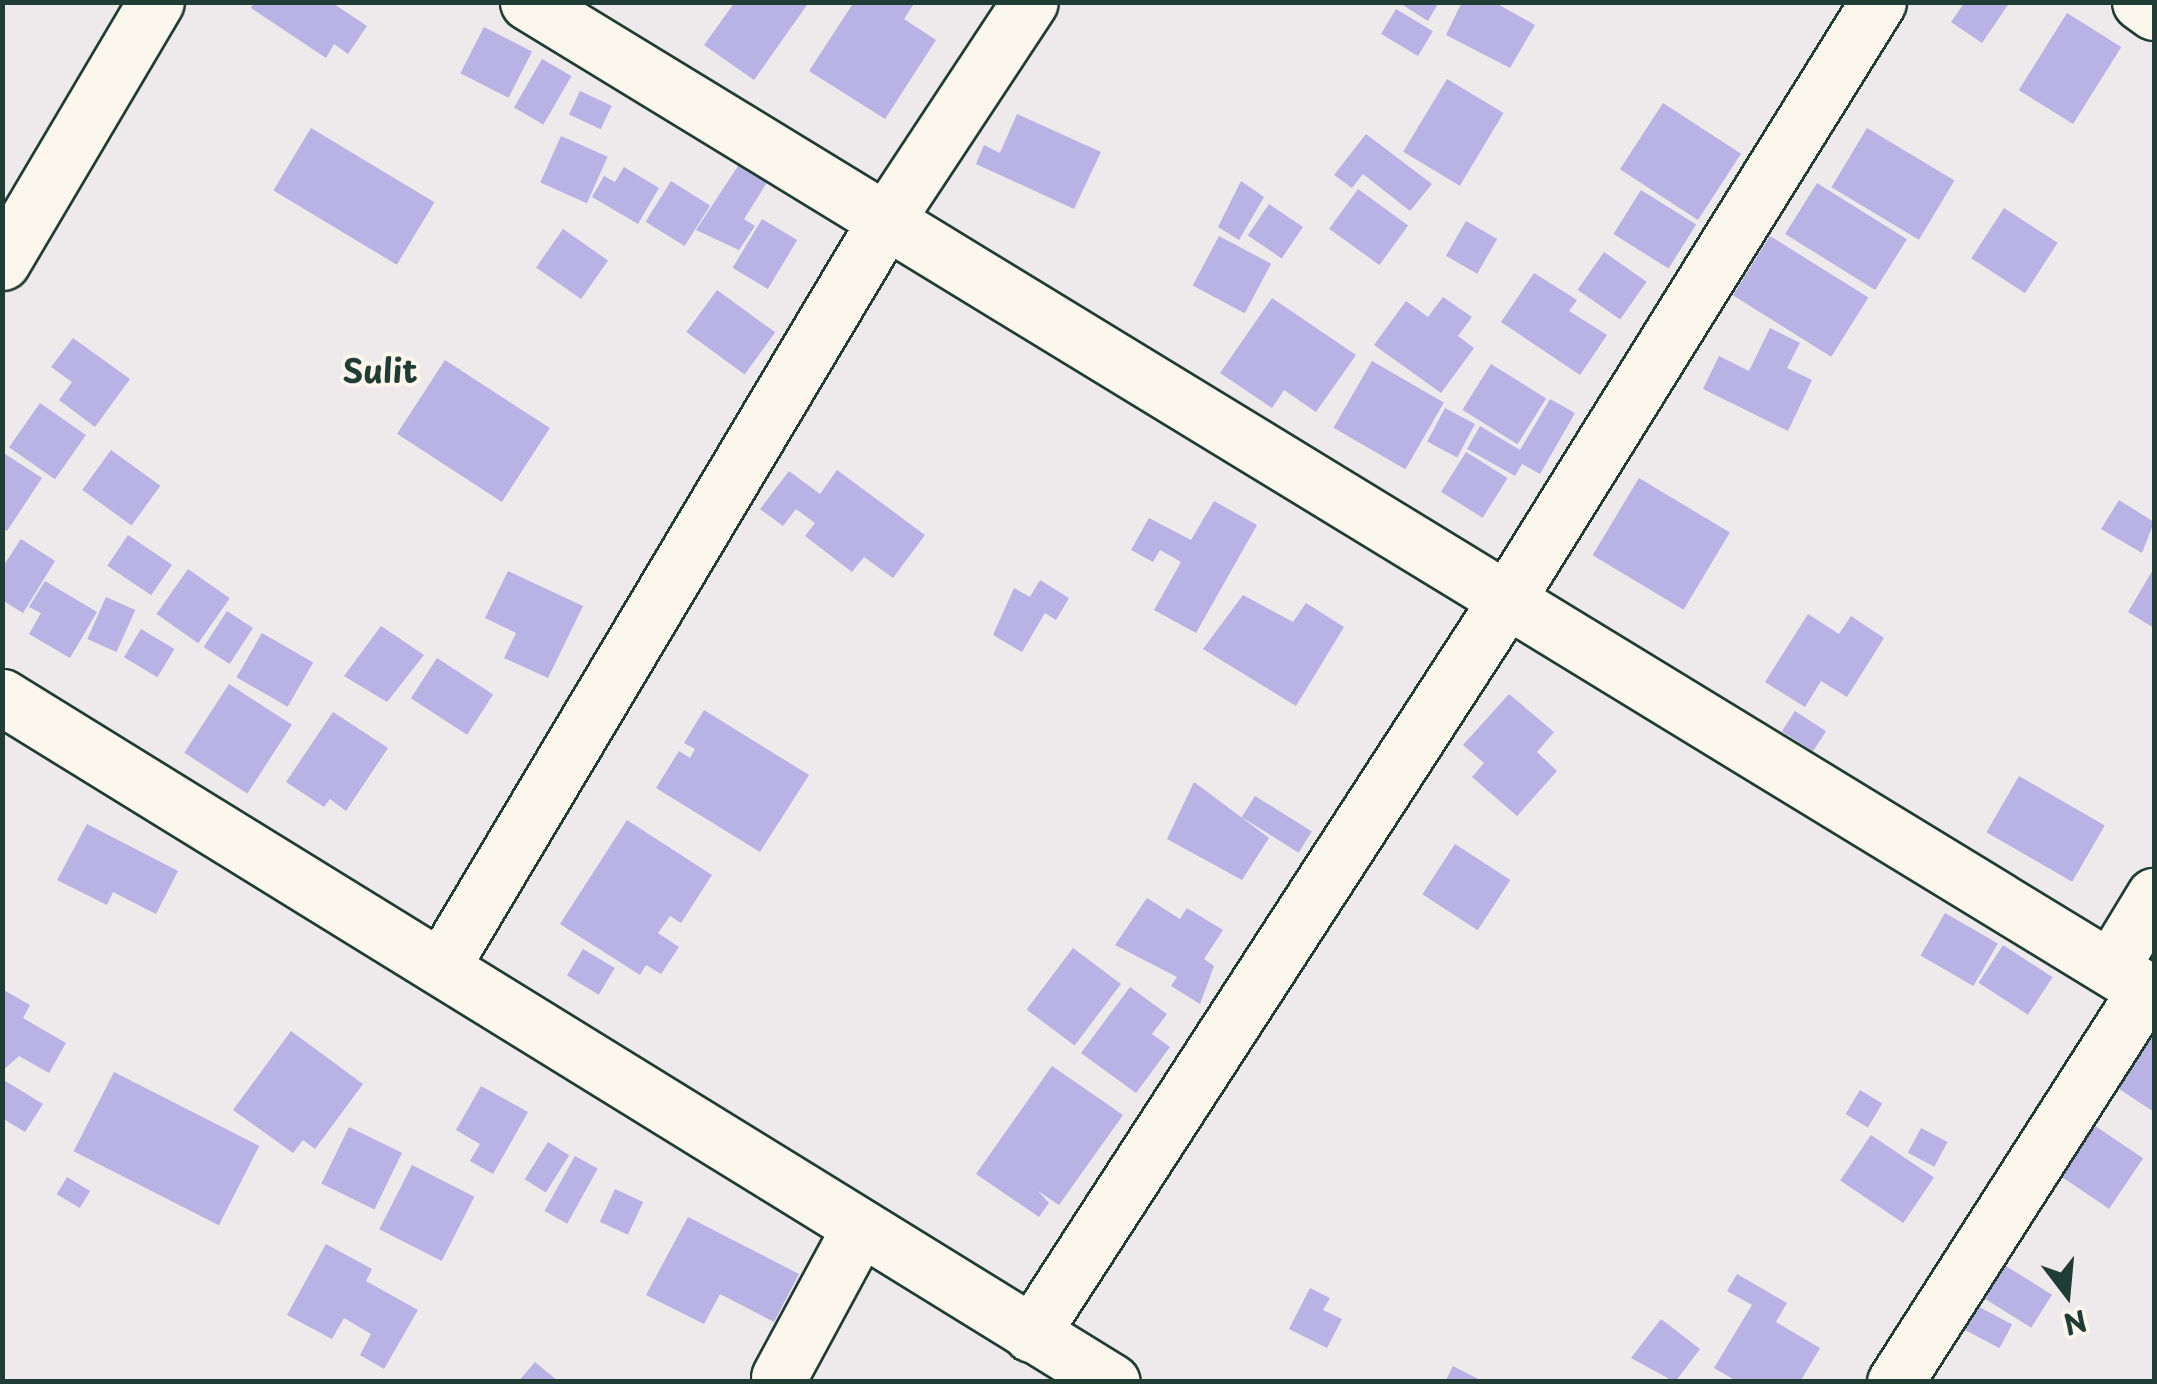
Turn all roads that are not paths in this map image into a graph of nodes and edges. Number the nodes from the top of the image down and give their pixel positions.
1 (156, 2) edge
2 (528, 2) edge
3 (1030, 2) edge
4 (1878, 2) edge
5 (2140, 2) edge
6 (2154, 12) edge
7 (886, 220) junction
8 (2, 262) edge
9 (1509, 596) junction
10 (2, 697) edge
11 (2154, 896) edge
12 (444, 964) junction
13 (2137, 983) edge
14 (860, 1227) junction
15 (1031, 1334) junction
16 (779, 1378) dead end
17 (1112, 1382) edge
18 (1895, 1382) edge

1 - 8 street
2 - 7 street
3 - 7 street
4 - 9 street
5 - 6 street
7 - 9 street
7 - 12 street
9 - 13 street
9 - 15 street
10 - 12 street
11 - 13 street
12 - 14 street
13 - 18 street
14 - 15 street
14 - 16 street
15 - 17 street

